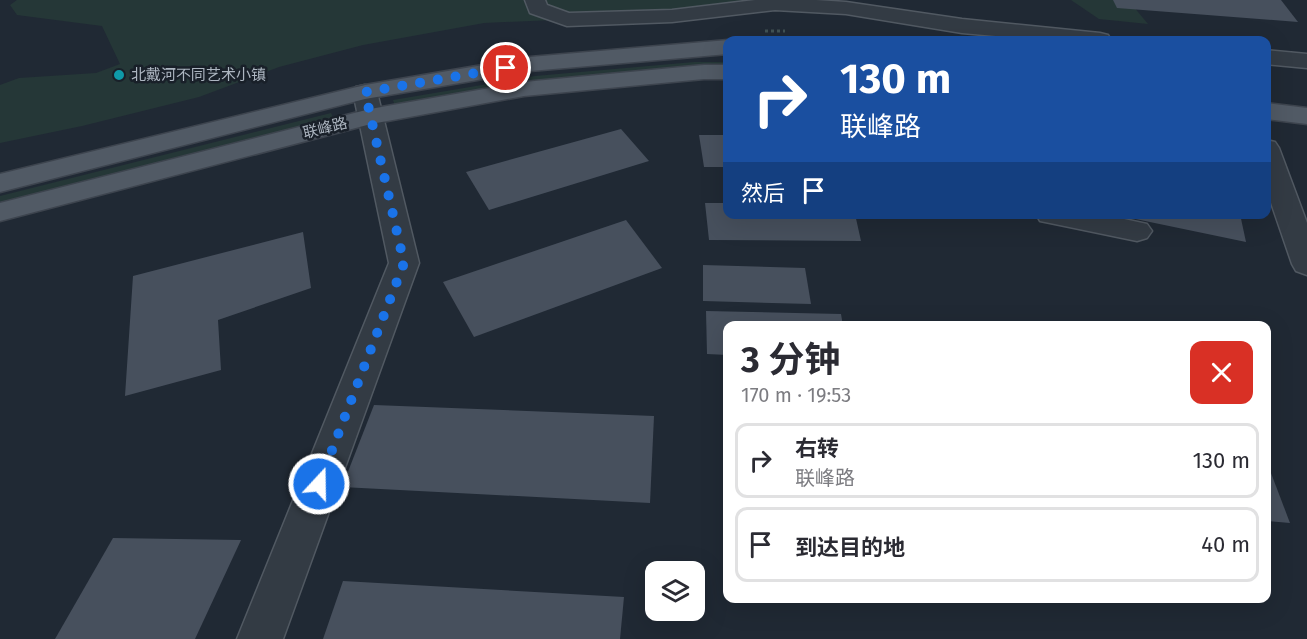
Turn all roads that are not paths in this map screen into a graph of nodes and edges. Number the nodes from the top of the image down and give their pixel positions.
1 (535, 0) edge
2 (1058, 36) edge
3 (723, 47) edge
4 (1271, 57) edge
5 (1307, 61) edge
6 (723, 72) edge
7 (1271, 90) edge
8 (1307, 94) edge
9 (368, 104) junction
10 (1271, 112) edge
11 (1307, 116) edge
12 (1271, 162) edge
13 (0, 183) edge
14 (0, 212) edge
15 (1076, 219) edge
16 (1137, 231) dead end
17 (1307, 264) edge
18 (260, 639) edge

1 - 2 lane
3 - 9 main road, 联峰路
4 - 5 lane
6 - 9 main road, 联峰路
7 - 8 main road
9 - 13 main road, 联峰路
9 - 14 main road, 联峰路
9 - 18 lane
10 - 11 main road
12 - 17 lane
15 - 16 lane

